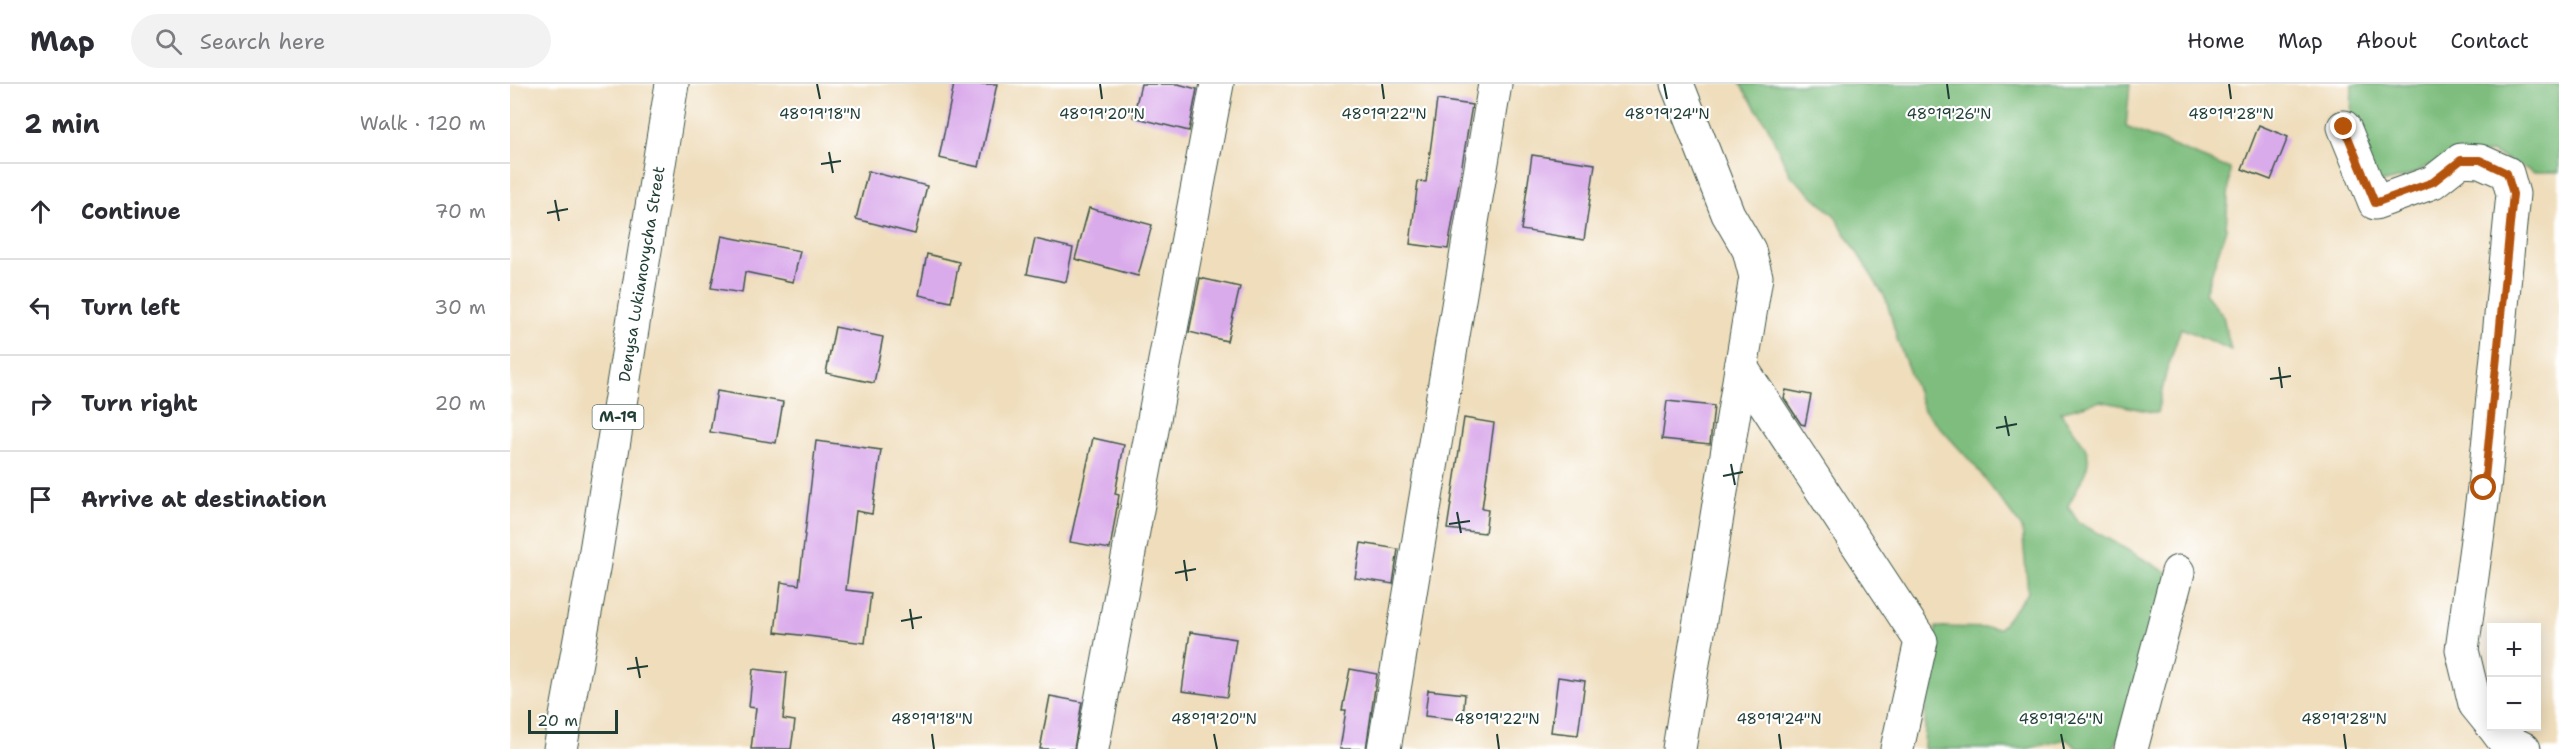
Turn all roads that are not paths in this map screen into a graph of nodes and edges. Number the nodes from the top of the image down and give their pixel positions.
1 (672, 84) edge
2 (1217, 84) edge
3 (1495, 84) edge
4 (1677, 84) edge
5 (2344, 127) dead end
6 (1741, 367) junction
7 (2178, 572) dead end
8 (2487, 720) edge
9 (2496, 731) edge
10 (560, 749) edge
11 (1092, 749) edge
12 (1384, 749) edge
13 (1679, 749) edge
14 (1897, 749) edge
15 (2131, 749) edge
16 (2524, 749) edge

1 - 10 main road, Denysa Lukianovycha Street / М-19
2 - 11 main road
3 - 12 main road
4 - 6 main road
5 - 8 main road
6 - 13 main road
6 - 14 main road
7 - 15 main road
9 - 16 main road

